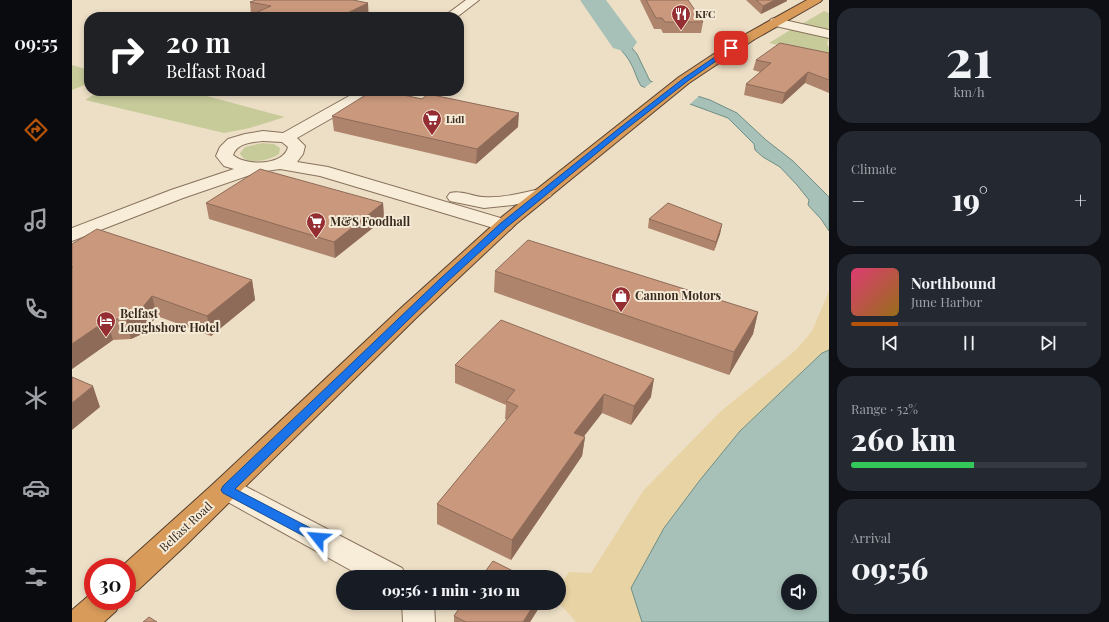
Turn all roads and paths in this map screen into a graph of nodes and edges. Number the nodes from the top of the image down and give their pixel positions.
1 (473, 0) edge
2 (816, 0) edge
3 (456, 12) edge
4 (775, 22) junction
5 (829, 34) edge
6 (361, 96) edge
7 (286, 138) junction
8 (295, 155) junction
9 (224, 156) junction
10 (279, 164) junction
11 (255, 168) junction
12 (322, 171) junction
13 (342, 177) junction
14 (544, 193) junction
15 (177, 194) junction
16 (504, 225) junction
17 (72, 236) edge
18 (227, 490) junction
19 (379, 570) edge
20 (136, 573) edge
21 (95, 610) edge
22 (419, 610) edge
23 (81, 622) edge
24 (419, 622) edge

1 - 3 street
2 - 4 highway, Belfast Road
4 - 5 street
4 - 14 highway, Belfast Road
6 - 7 street
7 - 8 street
7 - 9 street
8 - 10 street
8 - 12 street
9 - 11 street
9 - 15 street
10 - 11 street
10 - 12 street
11 - 15 street
12 - 13 street
13 - 14 street
13 - 16 street
14 - 16 highway, Belfast Road
15 - 17 street
16 - 18 highway, Belfast Road
18 - 19 street
18 - 20 highway, Belfast Road
21 - 23 highway
22 - 24 street

